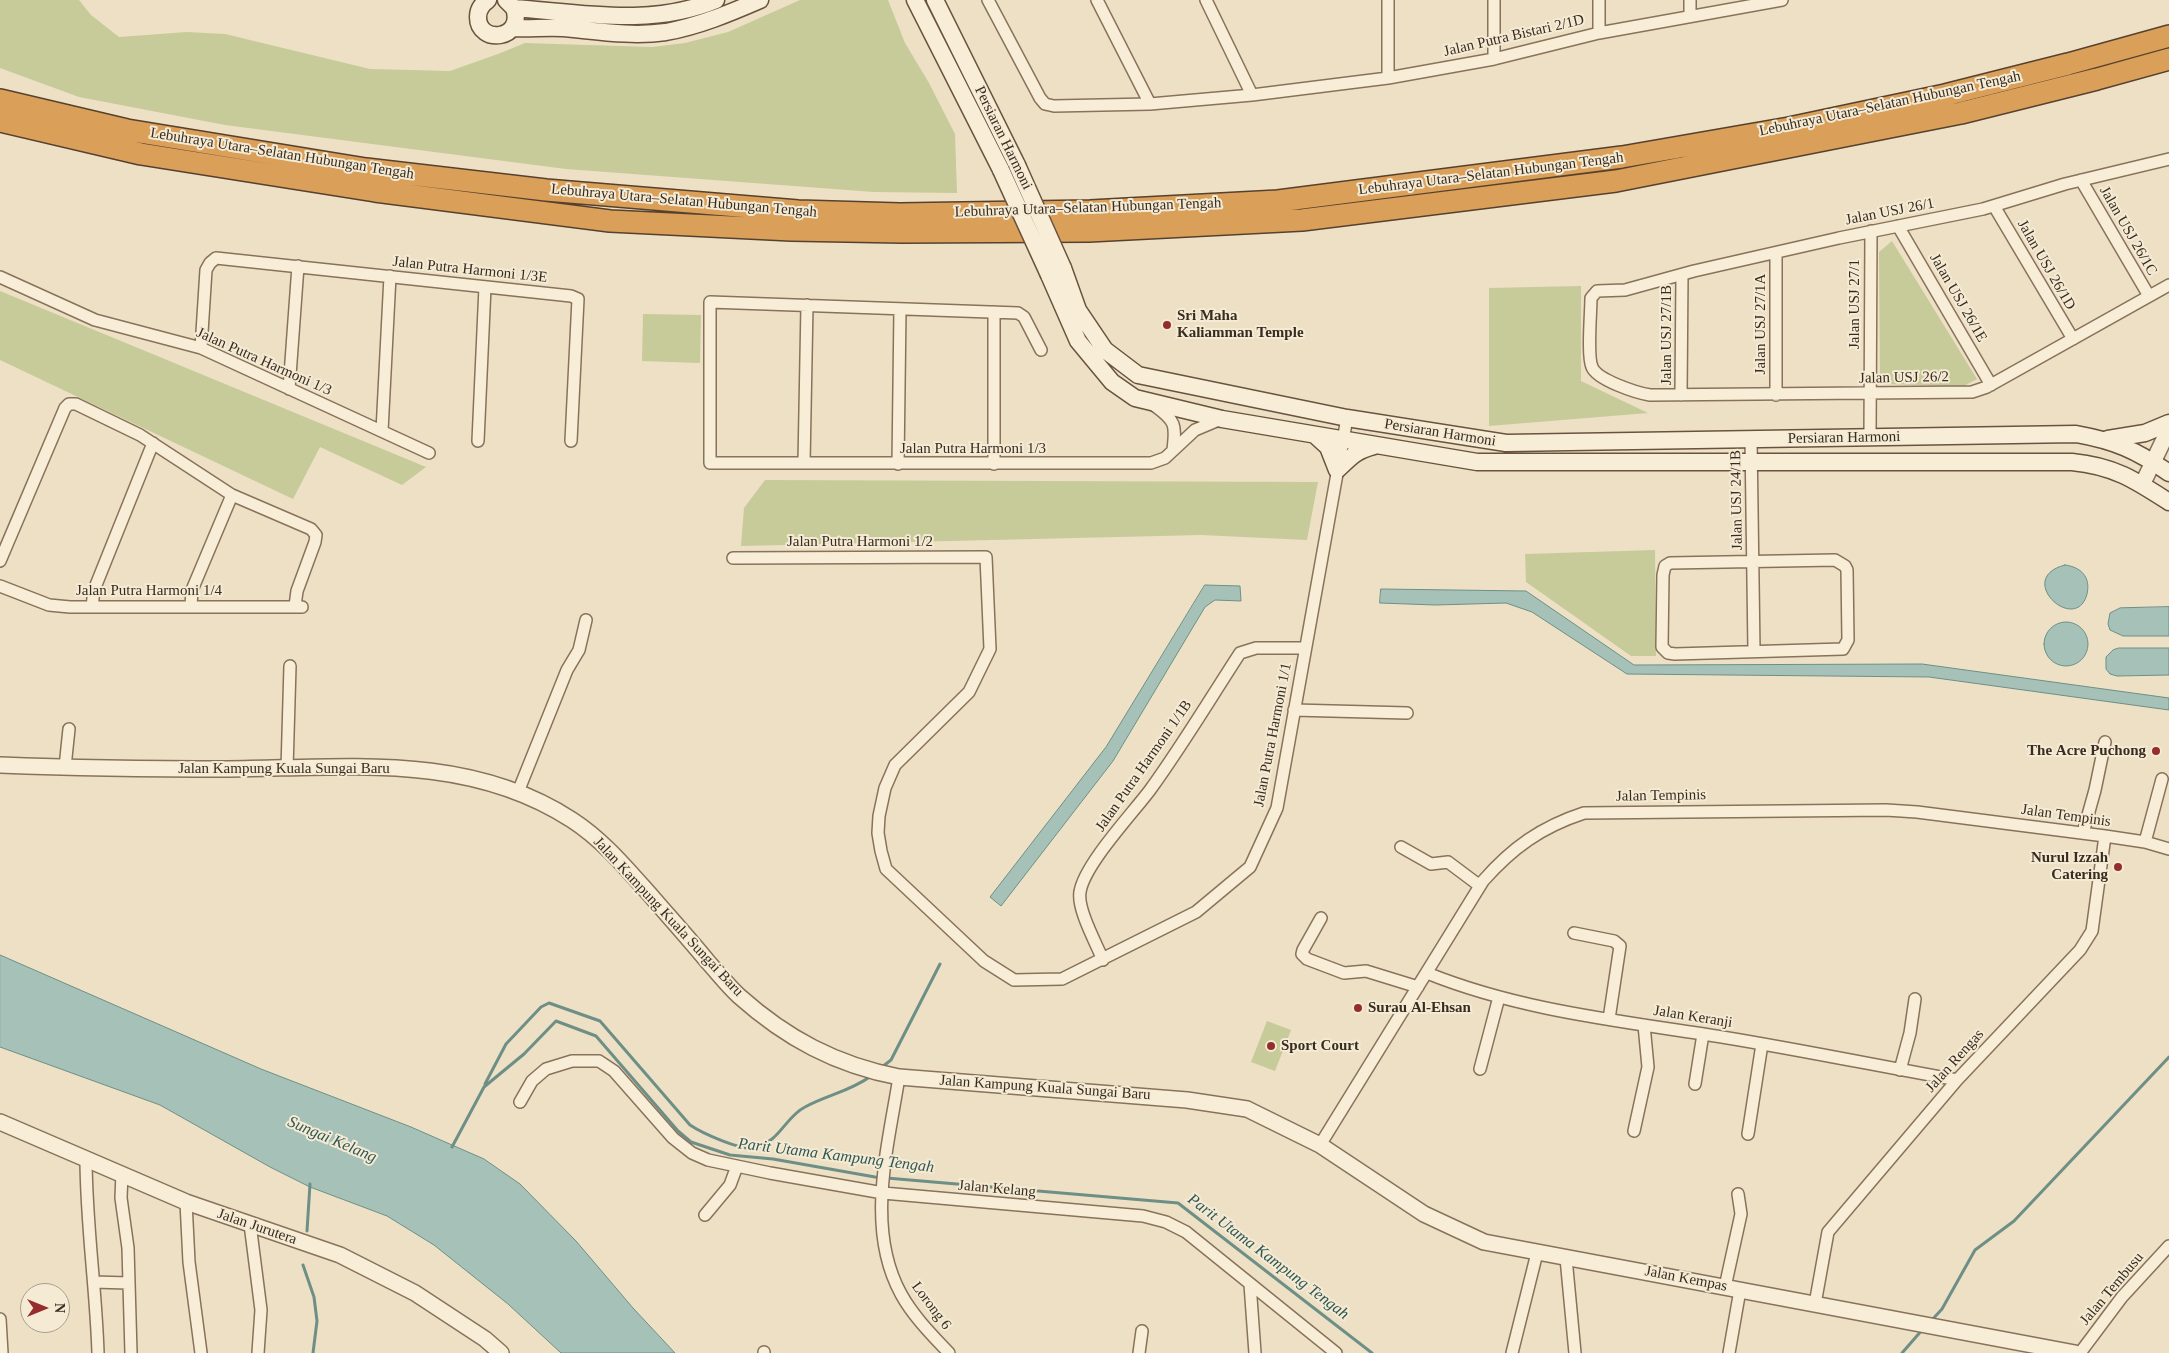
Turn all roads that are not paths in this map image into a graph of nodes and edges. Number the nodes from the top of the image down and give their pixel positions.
1 (488, 0) edge
2 (716, 0) edge
3 (760, 0) edge
4 (904, 0) edge
5 (915, 0) edge
6 (935, 0) edge
7 (988, 0) edge
8 (1097, 0) edge
9 (1206, 0) edge
10 (1388, 0) edge
11 (1494, 0) edge
12 (1599, 0) edge
13 (1690, 0) edge
14 (1782, 0) edge
15 (510, 4) edge
16 (1690, 16) junction
17 (923, 18) junction
18 (513, 28) junction
19 (1599, 33) junction
20 (2169, 36) edge
21 (1494, 59) junction
22 (2169, 59) edge
23 (1388, 78) junction
24 (1252, 95) junction
25 (0, 100) edge
26 (1150, 104) junction
27 (0, 121) edge
28 (2169, 159) edge
29 (2082, 180) junction
30 (1994, 206) junction
31 (1898, 226) junction
32 (1871, 231) junction
33 (1776, 253) junction
34 (298, 266) junction
35 (1056, 272) junction
36 (1682, 275) junction
37 (390, 276) junction
38 (0, 277) edge
39 (2169, 285) edge
40 (485, 287) junction
41 (2149, 296) junction
42 (807, 305) junction
43 (900, 309) junction
44 (994, 312) junction
45 (2073, 339) junction
46 (200, 348) junction
47 (1041, 350) dead end
48 (1614, 383) joint
49 (1991, 385) junction
50 (289, 389) junction
51 (1870, 394) junction
52 (1682, 395) junction
53 (1776, 395) junction
54 (1148, 401) junction
55 (1348, 418) junction
56 (1222, 419) junction
57 (2169, 423) edge
58 (2169, 429) edge
59 (382, 431) junction
60 (1316, 436) junction
61 (1870, 437) junction
62 (1751, 439) junction
63 (2104, 439) junction
64 (1344, 440) junction
65 (478, 441) dead end
66 (571, 441) dead end
67 (153, 443) junction
68 (1378, 445) junction
69 (1173, 450) junction
70 (429, 453) dead end
71 (1751, 462) junction
72 (2154, 462) junction
73 (804, 464) junction
74 (898, 464) junction
75 (994, 464) junction
76 (1337, 470) junction
77 (2169, 473) edge
78 (2142, 485) junction
79 (232, 495) junction
80 (2169, 502) edge
81 (986, 557) joint
82 (733, 558) dead end
83 (0, 561) edge
84 (1753, 561) junction
85 (0, 586) edge
86 (191, 606) junction
87 (92, 608) junction
88 (586, 620) dead end
89 (1305, 648) junction
90 (1754, 652) junction
91 (290, 666) dead end
92 (1294, 710) junction
93 (1407, 713) dead end
94 (69, 728) dead end
95 (2105, 742) dead end
96 (0, 765) edge
97 (65, 768) junction
98 (287, 769) junction
99 (2162, 780) dead end
100 (518, 792) junction
101 (2083, 833) junction
102 (2105, 836) junction
103 (2145, 842) junction
104 (1402, 847) dead end
105 (2169, 849) edge
106 (1480, 886) junction
107 (1321, 918) dead end
108 (1574, 933) dead end
109 (1103, 960) junction
110 (1427, 973) junction
111 (1418, 987) junction
112 (1499, 997) junction
113 (1916, 998) dead end
114 (1609, 1020) junction
115 (1644, 1025) junction
116 (1703, 1034) junction
117 (1762, 1044) junction
118 (1480, 1069) dead end
119 (1900, 1070) junction
120 (899, 1077) junction
121 (1957, 1080) junction
122 (1695, 1084) dead end
123 (520, 1102) dead end
124 (0, 1122) edge
125 (1634, 1131) dead end
126 (1748, 1134) dead end
127 (1320, 1145) junction
128 (86, 1158) junction
129 (737, 1166) junction
130 (122, 1173) junction
131 (883, 1189) junction
132 (1738, 1194) dead end
133 (186, 1202) junction
134 (705, 1215) dead end
135 (250, 1224) junction
136 (2169, 1246) edge
137 (1537, 1253) junction
138 (1566, 1258) junction
139 (94, 1282) junction
140 (128, 1283) junction
141 (1250, 1284) junction
142 (1725, 1287) junction
143 (1740, 1290) junction
144 (1815, 1304) junction
145 (0, 1320) edge
146 (1142, 1331) dead end
147 (2, 1353) edge
148 (98, 1353) edge
149 (131, 1353) edge
150 (200, 1353) edge
151 (258, 1353) edge
152 (501, 1353) edge
153 (950, 1353) edge
154 (1139, 1353) edge
155 (1255, 1353) edge
156 (1336, 1353) edge
157 (1512, 1353) edge
158 (1575, 1353) edge
159 (1729, 1353) edge
160 (2075, 1353) edge
161 (2080, 1353) edge

1 - 18 main road
2 - 15 main road
3 - 18 main road
4 - 17 main road
5 - 17 main road, Persiaran Harmoni
6 - 35 main road, Persiaran Harmoni, bridge
7 - 26 street, Jalan Putra Bistari 2/1D
8 - 26 street
9 - 24 street
10 - 23 street
11 - 21 street
12 - 19 street
13 - 16 street
14 - 16 street, Jalan Putra Bistari 2/1D
15 - 18 main road
16 - 19 street, Jalan Putra Bistari 2/1D
17 - 35 main road, Persiaran Harmoni, bridge
19 - 21 street, Jalan Putra Bistari 2/1D
20 - 25 highway, Lebuhraya Utara–Selatan Hubungan Tengah
21 - 23 street, Jalan Putra Bistari 2/1D
22 - 27 highway, Lebuhraya Utara–Selatan Hubungan Tengah
23 - 24 street, Jalan Putra Bistari 2/1D
24 - 26 street, Jalan Putra Bistari 2/1D
28 - 29 street, Jalan USJ 26/1
29 - 30 street, Jalan USJ 26/1
29 - 41 street, Jalan USJ 26/1C
30 - 31 street, Jalan USJ 26/1
30 - 45 street, Jalan USJ 26/1D
31 - 32 street, Jalan USJ 26/1
31 - 49 street, Jalan USJ 26/1E
32 - 33 street, Jalan USJ 26/1
32 - 51 street, Jalan USJ 27/1
33 - 36 street, Jalan USJ 26/1
33 - 53 street, Jalan USJ 27/1A
34 - 37 street, Jalan Putra Harmoni 1/3E
34 - 46 street, Jalan Putra Harmoni 1/3E
34 - 50 street
35 - 54 main road, Persiaran Harmoni
35 - 55 main road, Persiaran Harmoni
36 - 48 street, Jalan USJ 26/1
36 - 52 street, Jalan USJ 27/1B
37 - 40 street, Jalan Putra Harmoni 1/3E
37 - 59 street
38 - 46 street, Jalan Putra Harmoni 1/3
39 - 41 street, Jalan USJ 26/2
40 - 65 street
40 - 66 street, Jalan Putra Harmoni 1/3E
41 - 45 street, Jalan USJ 26/2
42 - 43 street
42 - 73 street
42 - 73 street, Jalan Putra Harmoni 1/3
43 - 44 street
43 - 74 street
44 - 47 street
44 - 75 street
45 - 49 street, Jalan USJ 26/2
46 - 50 street, Jalan Putra Harmoni 1/3
48 - 52 street, Jalan USJ 26/2
49 - 51 street, Jalan USJ 26/2
50 - 59 street, Jalan Putra Harmoni 1/3
51 - 53 street, Jalan USJ 26/2
51 - 61 street, Jalan USJ 27/1
52 - 53 street, Jalan USJ 26/2
54 - 56 main road, Persiaran Harmoni
54 - 69 street, Persiaran Harmoni
55 - 62 main road, Persiaran Harmoni
55 - 64 street, Jalan Putra Harmoni 1/1
56 - 60 main road, Persiaran Harmoni
56 - 69 street, Jalan Putra Harmoni 1/3
57 - 63 main road
58 - 72 street
59 - 70 street, Jalan Putra Harmoni 1/3
60 - 64 main road, Persiaran Harmoni
60 - 76 main road
61 - 62 main road, Persiaran Harmoni
61 - 63 main road, Persiaran Harmoni
62 - 71 street, Jalan USJ 24/1B
63 - 72 main road, Persiaran Harmoni
64 - 68 main road, Persiaran Harmoni
64 - 76 street, Jalan Putra Harmoni 1/1
67 - 79 street
67 - 83 street
67 - 87 street
68 - 71 main road, Persiaran Harmoni
68 - 76 main road
69 - 75 street, Jalan Putra Harmoni 1/3
71 - 78 main road, Persiaran Harmoni
71 - 84 street, Jalan USJ 24/1B
72 - 77 main road, Persiaran Harmoni
72 - 78 street
73 - 74 street, Jalan Putra Harmoni 1/3
74 - 75 street, Jalan Putra Harmoni 1/3
76 - 89 street, Jalan Putra Harmoni 1/1
78 - 80 main road, Persiaran Harmoni
79 - 86 street
79 - 86 street, Jalan Putra Harmoni 1/4
81 - 82 street, Jalan Putra Harmoni 1/2
81 - 109 street, Jalan Putra Harmoni 1/1
84 - 90 street, Jalan USJ 24/1B
84 - 90 street
84 - 90 street
85 - 87 street, Jalan Putra Harmoni 1/4
86 - 87 street, Jalan Putra Harmoni 1/4
88 - 100 street
89 - 92 street, Jalan Putra Harmoni 1/1
89 - 109 street, Jalan Putra Harmoni 1/1B
91 - 98 street
92 - 93 street
92 - 109 street, Jalan Putra Harmoni 1/1
94 - 97 street
95 - 101 street
96 - 97 street, Jalan Kampung Kuala Sungai Baru
97 - 98 street, Jalan Kampung Kuala Sungai Baru
98 - 100 street, Jalan Kampung Kuala Sungai Baru
99 - 103 street
100 - 120 street, Jalan Kampung Kuala Sungai Baru
101 - 102 street, Jalan Tempinis
101 - 106 street, Jalan Tempinis
102 - 103 street, Jalan Tempinis
102 - 121 street, Jalan Rengas
103 - 105 street, Jalan Tempinis
104 - 106 street
106 - 110 street, Jalan Tempinis
107 - 111 street
108 - 114 street
110 - 111 street, Jalan Tempinis
110 - 112 street, Jalan Keranji
111 - 127 street, Jalan Tempinis
112 - 114 street, Jalan Keranji
112 - 118 street
113 - 119 street
114 - 115 street, Jalan Keranji
115 - 116 street, Jalan Keranji
115 - 125 street
116 - 117 street, Jalan Keranji
116 - 122 street
117 - 119 street, Jalan Keranji
117 - 126 street
119 - 121 street, Jalan Keranji
120 - 127 street, Jalan Kampung Kuala Sungai Baru
120 - 131 street, Lorong 6
121 - 144 street, Jalan Rengas
123 - 129 street, Jalan Kelang
124 - 128 street, Jalan Jurutera
127 - 137 street, Jalan Kempas
128 - 130 street, Jalan Jurutera
128 - 139 street
129 - 131 street, Jalan Kelang
129 - 134 street
130 - 133 street, Jalan Jurutera
130 - 140 street
131 - 141 street, Jalan Kelang
131 - 153 street, Lorong 6
132 - 142 street
133 - 135 street, Jalan Jurutera
133 - 150 street
135 - 151 street
135 - 152 street, Jalan Jurutera
136 - 161 street, Jalan Tembusu
137 - 138 street, Jalan Kempas
137 - 157 street
138 - 142 street, Jalan Kempas
138 - 158 street
139 - 140 street
139 - 148 street
140 - 149 street
141 - 155 street
141 - 156 street, Jalan Kelang
142 - 143 street, Jalan Kempas
143 - 144 street, Jalan Kempas
143 - 159 street
144 - 160 street, Jalan Kempas
145 - 147 street
146 - 154 street

